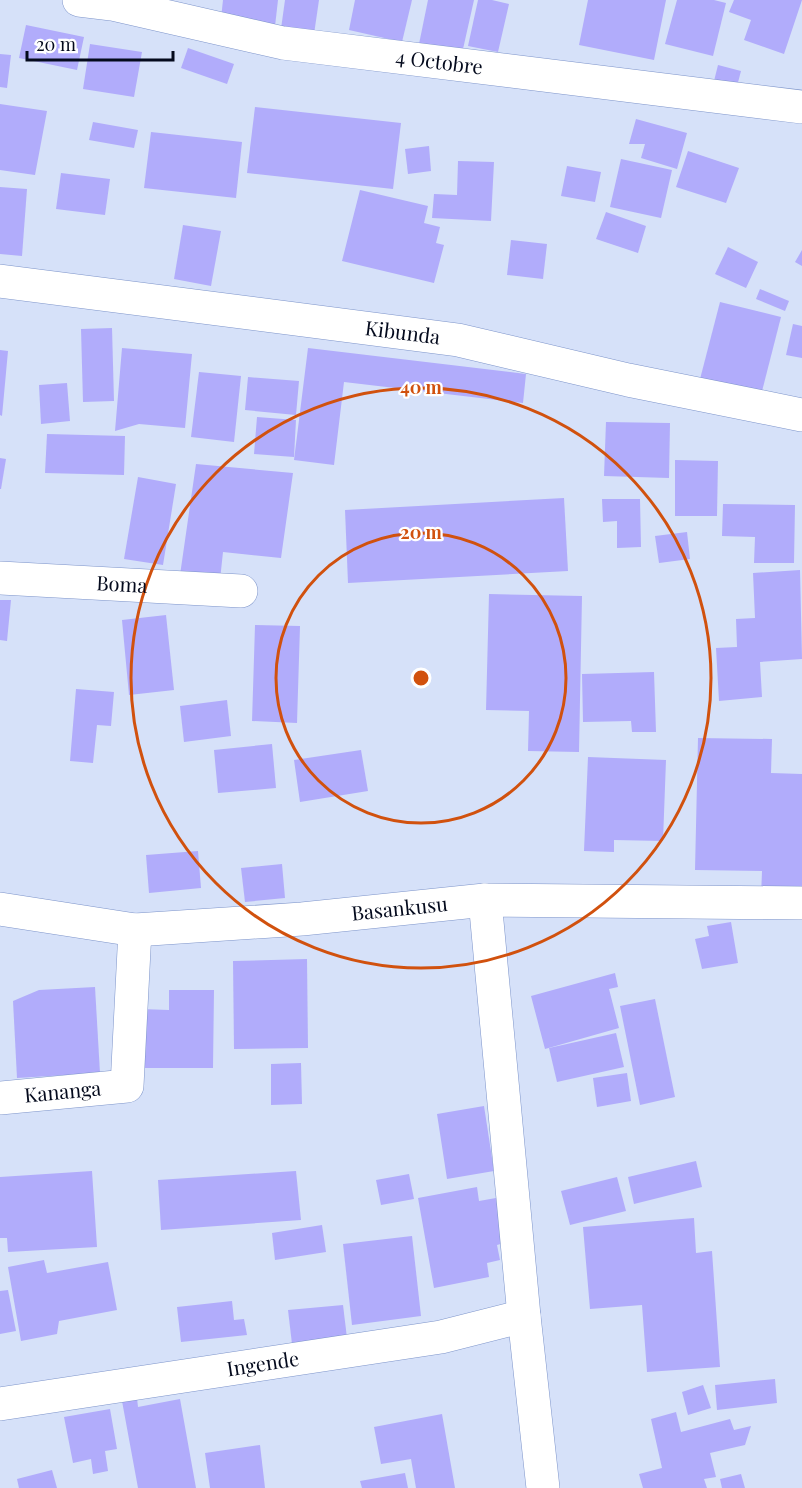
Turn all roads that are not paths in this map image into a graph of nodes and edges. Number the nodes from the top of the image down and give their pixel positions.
1 (79, 0) edge
2 (802, 107) edge
3 (0, 281) edge
4 (802, 415) edge
5 (0, 578) edge
6 (241, 591) dead end
7 (485, 900) junction
8 (802, 903) edge
9 (0, 909) edge
10 (135, 930) junction
11 (0, 1098) edge
12 (524, 1316) junction
13 (0, 1404) edge
14 (543, 1488) edge

1 - 2 street, 4 Octobre
3 - 4 street, Kibunda
5 - 6 street, Boma
7 - 8 street, Basankusu
7 - 10 street, Basankusu
7 - 12 street
9 - 10 street, Basankusu
10 - 11 street, Kananga
12 - 13 street, Ingende
12 - 14 street

